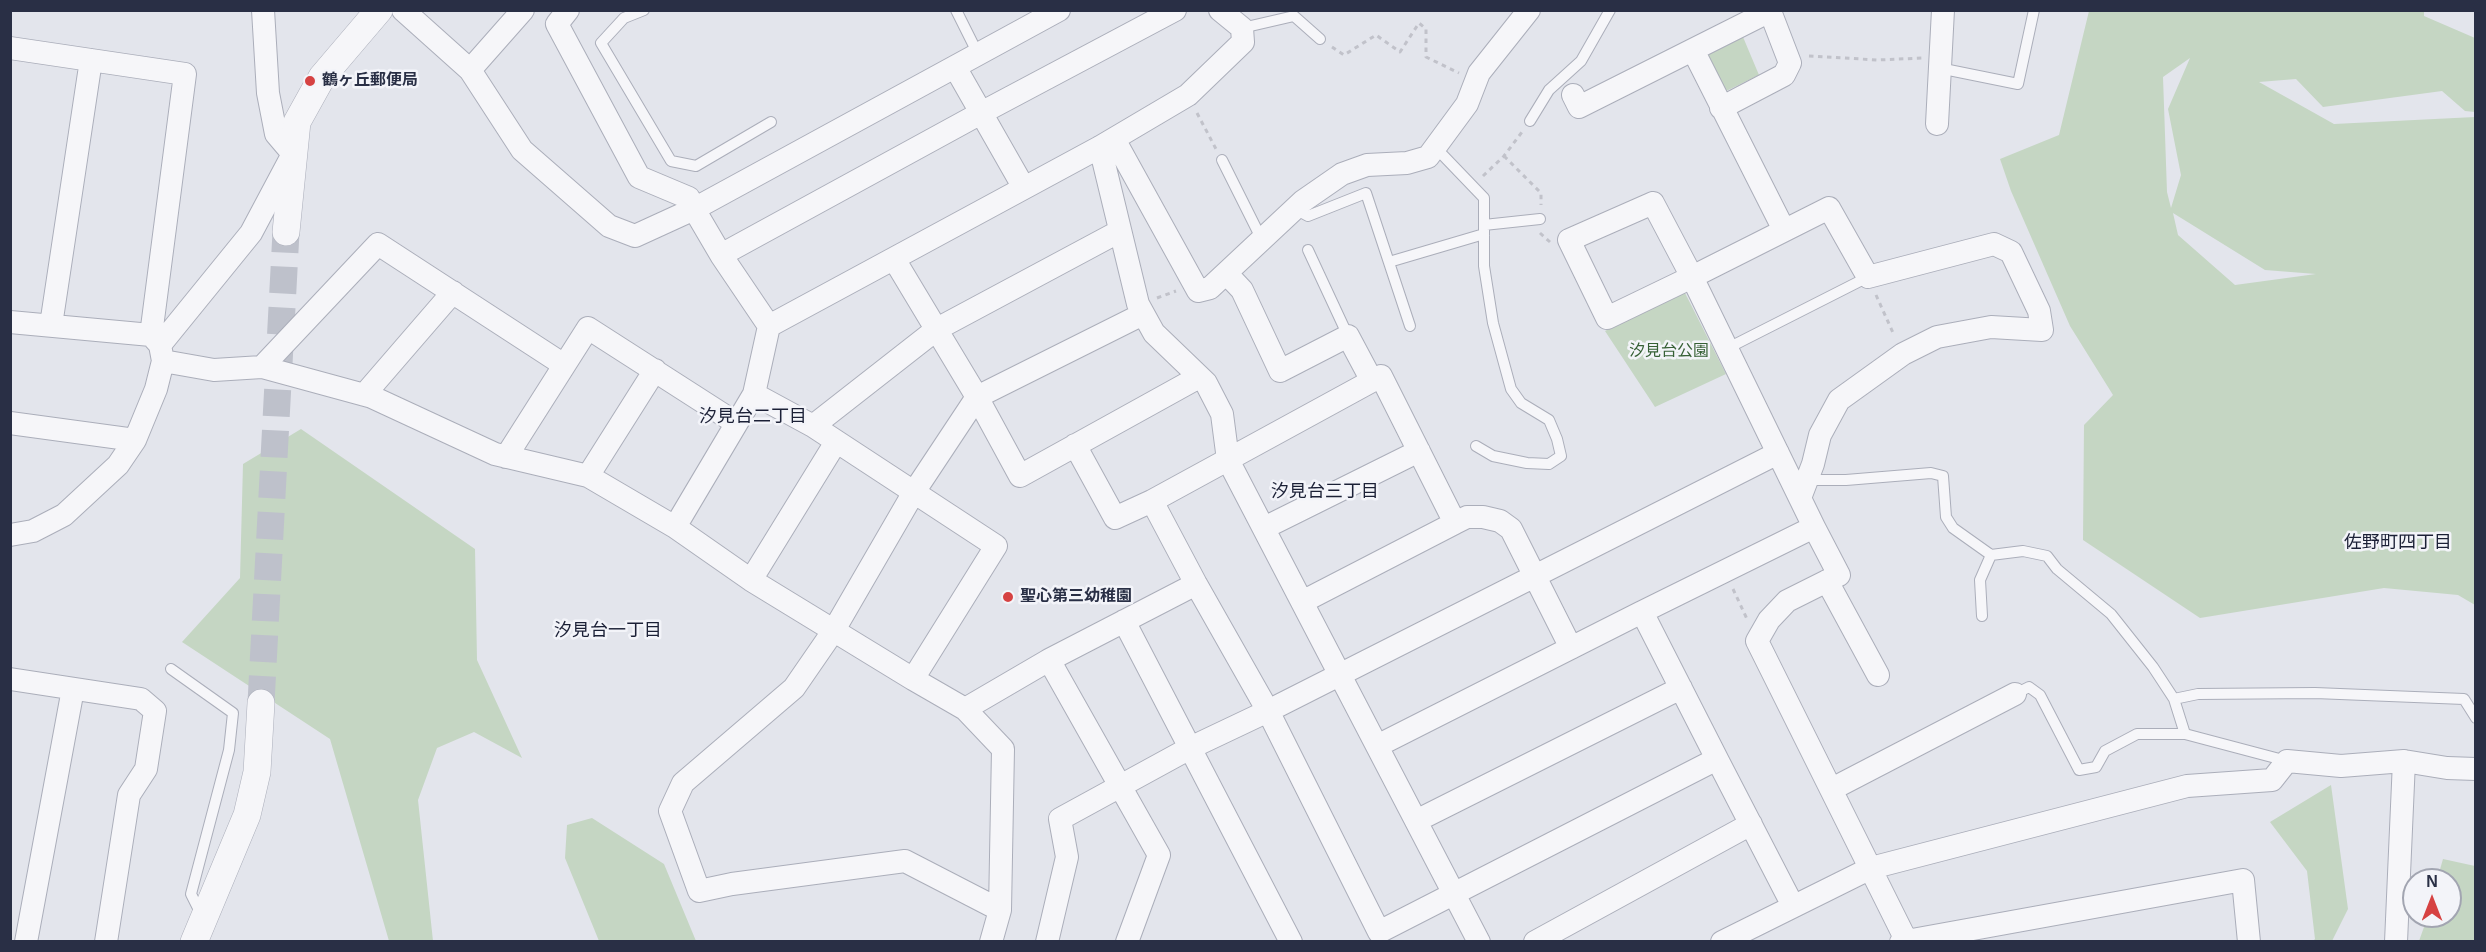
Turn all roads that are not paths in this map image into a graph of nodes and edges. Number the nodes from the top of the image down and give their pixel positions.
1 (263, 10) edge
2 (379, 10) edge
3 (403, 10) edge
4 (523, 10) edge
5 (568, 10) edge
6 (644, 10) edge
7 (956, 10) edge
8 (1059, 10) edge
9 (1175, 10) edge
10 (1220, 10) edge
11 (1529, 10) edge
12 (1610, 10) edge
13 (1943, 10) edge
14 (2034, 10) edge
15 (1242, 28) junction
16 (1320, 39) road end
17 (10, 48) edge
18 (1693, 50) junction
19 (978, 54) junction
20 (91, 60) junction
21 (1940, 62) junction
22 (955, 67) junction
23 (470, 70) junction
24 (1573, 95) dead end
25 (1721, 108) junction
26 (981, 113) junction
27 (1530, 121) road end
28 (771, 122) dead end
29 (1936, 124) dead end
30 (1107, 143) junction
31 (1435, 147) junction
32 (293, 154) junction
33 (1222, 160) road end
34 (1024, 188) junction
35 (694, 209) junction
36 (1295, 209) junction
37 (1540, 219) dead end
38 (1484, 230) junction
39 (1784, 230) junction
40 (1120, 231) junction
41 (286, 232) tunnel mouth
42 (1262, 240) junction
43 (1308, 250) dead end
44 (721, 255) junction
45 (894, 259) junction
46 (1389, 262) junction
47 (1226, 273) junction
48 (1692, 277) junction
49 (1868, 277) junction
50 (453, 292) junction
51 (1148, 307) junction
52 (10, 322) edge
53 (51, 325) junction
54 (769, 326) junction
55 (1410, 326) dead end
56 (938, 329) junction
57 (1348, 336) junction
58 (158, 347) junction
59 (1726, 349) junction
60 (564, 365) junction
61 (262, 367) junction
62 (654, 370) junction
63 (1199, 376) junction
64 (1372, 381) junction
65 (754, 394) junction
66 (364, 395) junction
67 (977, 396) junction
68 (10, 423) edge
69 (736, 423) junction
70 (813, 426) junction
71 (135, 440) junction
72 (836, 442) junction
73 (1075, 445) junction
74 (1476, 446) dead end
75 (1419, 451) junction
76 (1778, 453) junction
77 (506, 457) junction
78 (1228, 460) junction
79 (588, 476) junction
80 (1803, 489) junction
81 (914, 492) junction
82 (1152, 501) junction
83 (1455, 523) junction
84 (675, 527) junction
85 (1814, 527) junction
86 (1264, 528) junction
87 (10, 535) edge
88 (1991, 555) junction
89 (1536, 576) junction
90 (751, 580) junction
91 (1827, 581) junction
92 (1196, 584) junction
93 (1302, 602) junction
94 (1642, 612) junction
95 (1982, 616) dead end
96 (1124, 621) junction
97 (834, 630) junction
98 (1571, 648) junction
99 (1049, 660) junction
100 (171, 669) dead end
101 (1340, 674) junction
102 (1878, 675) dead end
103 (10, 679) edge
104 (913, 679) junction
105 (1681, 688) junction
106 (73, 689) junction
107 (2015, 694) joint
108 (2174, 699) junction
109 (261, 703) tunnel mouth
110 (964, 709) junction
111 (1268, 711) junction
112 (2475, 718) edge
113 (2186, 734) junction
114 (1377, 746) junction
115 (1190, 748) junction
116 (1717, 759) junction
117 (2287, 761) junction
118 (2404, 761) junction
119 (2475, 769) edge
120 (1120, 788) junction
121 (1832, 789) junction
122 (1416, 820) junction
123 (1751, 824) junction
124 (1871, 868) junction
125 (1453, 893) junction
126 (1793, 906) junction
127 (999, 910) junction
128 (198, 929) edge
129 (1370, 937) edge
130 (1905, 941) edge
131 (26, 942) edge
132 (106, 942) edge
133 (991, 942) edge
134 (1047, 942) edge
135 (1127, 942) edge
136 (1291, 942) edge
137 (1479, 942) edge
138 (1535, 942) edge
139 (1722, 942) edge
140 (2249, 942) edge
141 (2396, 942) edge

1 - 32 street
2 - 32 street
3 - 23 street
4 - 23 street
5 - 35 street
6 - 28 lane
7 - 19 lane
8 - 19 street
9 - 26 street
10 - 15 street
11 - 31 street
12 - 27 lane
13 - 21 street
14 - 21 lane
15 - 16 lane
15 - 30 street
17 - 20 street
18 - 24 street
18 - 25 street
18 - 25 street
19 - 22 street
20 - 53 street
20 - 58 street
21 - 29 street
22 - 26 street
22 - 35 street
23 - 35 street
25 - 39 street
26 - 34 street
26 - 44 street
30 - 34 street
30 - 40 street
30 - 47 street
31 - 36 street
31 - 38 lane
32 - 41 street
32 - 58 street
33 - 42 lane
34 - 45 street
35 - 44 street
36 - 42 street
36 - 46 lane
37 - 38 lane
38 - 46 lane
38 - 74 lane
39 - 48 street
39 - 49 street
40 - 51 street
40 - 56 street
42 - 47 street
43 - 57 lane
44 - 54 street
45 - 54 street
45 - 56 street
46 - 55 lane
47 - 57 street
48 - 48 street
48 - 59 street
49 - 59 lane
49 - 80 street
50 - 60 street
50 - 61 street
50 - 66 street
51 - 63 street
51 - 67 street
52 - 53 street
53 - 58 street
54 - 65 street
56 - 67 street
56 - 70 street
57 - 64 street
58 - 61 street
58 - 71 street
59 - 76 street
60 - 62 street
60 - 77 street
61 - 66 street
62 - 69 street
62 - 79 street
63 - 73 street
63 - 78 street
64 - 75 street
64 - 78 street
65 - 69 street
65 - 70 street
66 - 77 street
67 - 73 street
67 - 81 street
68 - 71 street
69 - 84 street
70 - 72 street
71 - 87 street
72 - 81 street
72 - 90 street
73 - 82 street
75 - 83 street
75 - 86 street
76 - 80 street
76 - 89 street
77 - 79 street
78 - 82 street
78 - 86 street
79 - 84 street
80 - 85 street
80 - 88 lane
81 - 97 street
81 - 104 street
82 - 92 street
83 - 89 street
83 - 93 street
84 - 90 street
85 - 91 street
85 - 94 street
86 - 93 street
88 - 95 lane
88 - 108 lane
89 - 98 street
89 - 101 street
90 - 97 street
91 - 102 street
91 - 121 street
92 - 96 street
92 - 111 street
93 - 101 street
94 - 98 street
94 - 105 street
96 - 99 street
96 - 115 street
97 - 104 street
97 - 127 street
98 - 114 street
99 - 110 street
99 - 120 street
100 - 128 lane
101 - 111 street
101 - 114 street
103 - 106 street
104 - 110 street
105 - 116 street
105 - 122 street
106 - 131 street
106 - 132 street
107 - 113 lane
107 - 121 street
108 - 112 lane
108 - 113 lane
109 - 128 street
110 - 127 street
111 - 115 street
111 - 129 street
113 - 117 lane
114 - 122 street
115 - 120 street
115 - 136 street
116 - 123 street
116 - 125 street
117 - 118 street
117 - 124 street
118 - 119 street
118 - 141 street
120 - 134 street
120 - 135 street
121 - 124 street
122 - 125 street
123 - 126 street
123 - 138 street
124 - 126 street
124 - 130 street
125 - 129 street
125 - 137 street
126 - 139 street
127 - 133 street
130 - 140 street

